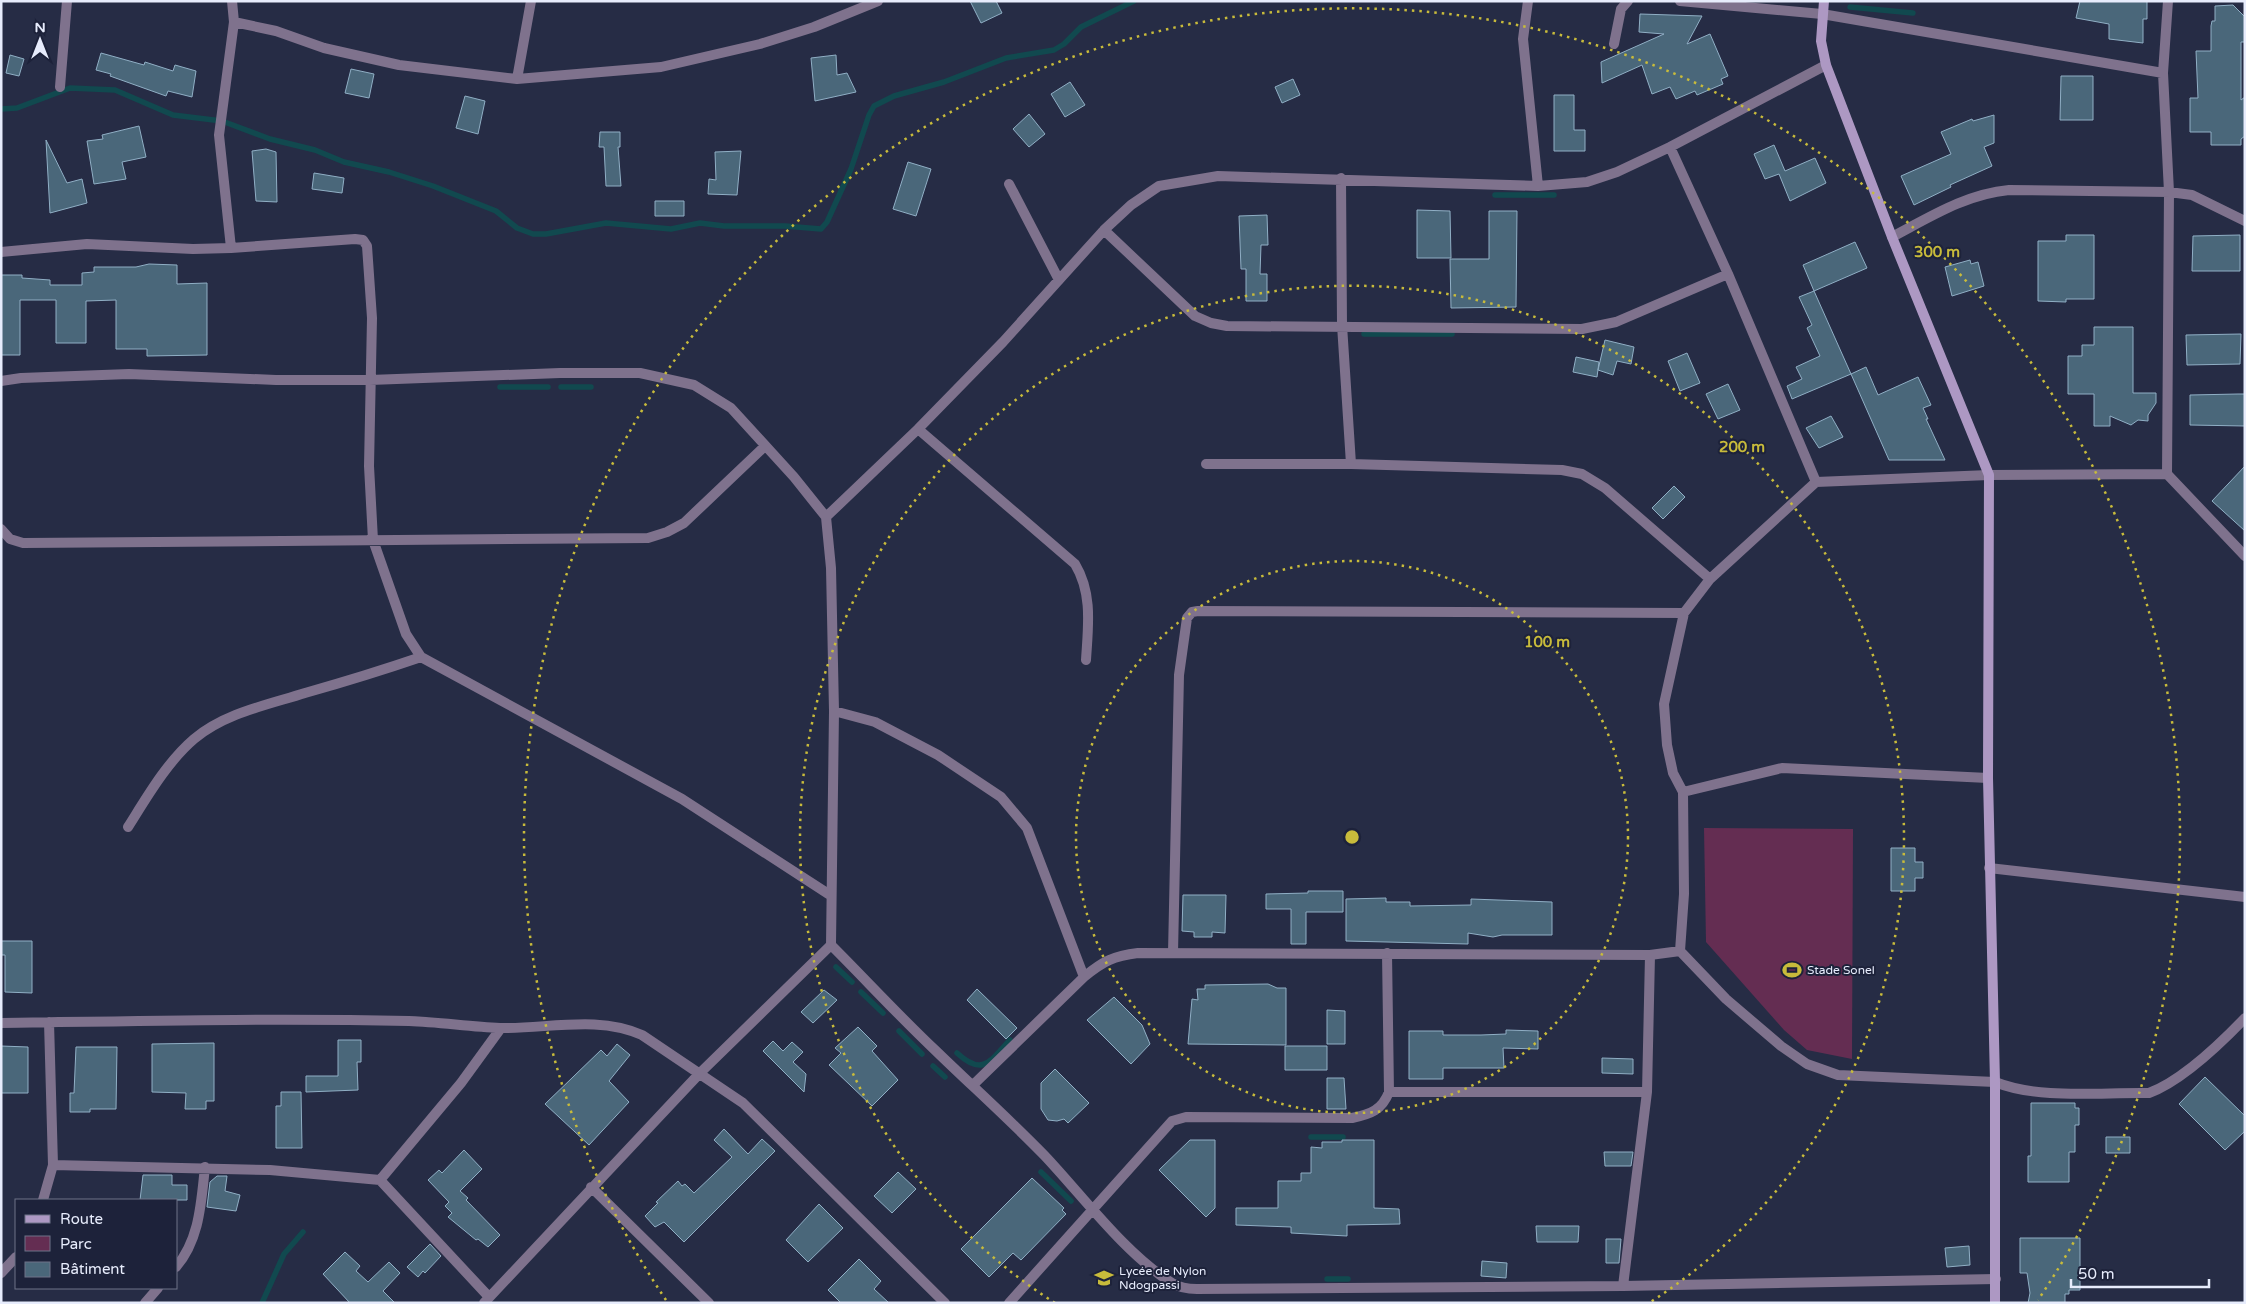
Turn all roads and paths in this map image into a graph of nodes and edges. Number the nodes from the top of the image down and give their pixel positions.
1 (67, 1) edge
2 (232, 1) edge
3 (532, 1) edge
4 (878, 1) edge
5 (1528, 1) edge
6 (1628, 1) edge
7 (1680, 1) edge
8 (1824, 1) edge
9 (2168, 1) edge
10 (1822, 14) junction
11 (234, 22) junction
12 (1614, 44) dead end
13 (1826, 65) junction
14 (2163, 73) junction
15 (517, 79) junction
16 (60, 87) dead end
17 (1670, 147) junction
18 (1341, 178) junction
19 (1009, 184) dead end
20 (1538, 186) junction
21 (2169, 192) junction
22 (2245, 221) edge
23 (1104, 230) junction
24 (1892, 237) junction
25 (231, 248) junction
26 (1, 252) edge
27 (1728, 274) junction
28 (1059, 280) junction
29 (1342, 326) junction
30 (370, 380) junction
31 (1, 381) edge
32 (918, 429) junction
33 (765, 446) junction
34 (1206, 464) dead end
35 (1351, 464) junction
36 (2167, 474) junction
37 (1988, 475) junction
38 (1816, 482) junction
39 (826, 517) junction
40 (1, 529) edge
41 (373, 540) junction
42 (2245, 556) edge
43 (1710, 579) junction
44 (1684, 613) junction
45 (421, 657) junction
46 (1086, 660) dead end
47 (834, 711) junction
48 (1988, 778) junction
49 (1683, 792) junction
50 (128, 827) dead end
51 (1989, 868) junction
52 (830, 895) junction
53 (2245, 897) edge
54 (830, 945) junction
55 (1680, 951) junction
56 (1173, 953) junction
57 (1387, 953) junction
58 (1650, 955) junction
59 (1084, 977) junction
60 (2245, 1018) edge
61 (49, 1022) junction
62 (1, 1023) edge
63 (501, 1028) junction
64 (700, 1073) junction
65 (1995, 1082) junction
66 (974, 1084) junction
67 (1388, 1092) junction
68 (1647, 1092) junction
69 (53, 1165) junction
70 (205, 1168) junction
71 (380, 1180) junction
72 (591, 1187) junction
73 (43, 1199) edge
74 (1092, 1210) junction
75 (15, 1259) edge
76 (178, 1264) edge
77 (1, 1273) edge
78 (1996, 1279) junction
79 (1623, 1286) junction
80 (157, 1289) edge
81 (486, 1300) edge
82 (145, 1303) edge
83 (709, 1303) edge
84 (945, 1303) edge
85 (1009, 1303) edge
86 (1995, 1303) edge

1 - 16 street
2 - 11 street
3 - 15 street
4 - 15 street
5 - 20 street
6 - 12 street
7 - 10 street
8 - 10 main road
9 - 14 street
10 - 13 main road
10 - 14 street
11 - 15 street
11 - 25 street
13 - 17 street
13 - 24 main road
14 - 21 street
17 - 20 street
17 - 27 street
18 - 20 street
18 - 23 street
18 - 29 street
19 - 28 street
21 - 22 street
21 - 24 street
21 - 36 street
23 - 28 street
23 - 29 street
24 - 37 main road
25 - 26 street
25 - 30 street
27 - 29 street
27 - 38 street
28 - 32 street
29 - 35 street
30 - 31 street
30 - 33 street
30 - 41 street
32 - 39 street
32 - 46 street
33 - 39 street
33 - 41 street
34 - 35 street
35 - 43 street
36 - 37 street
36 - 42 street
37 - 38 street
37 - 48 main road
38 - 43 street
39 - 47 street
40 - 41 street
41 - 45 street
43 - 44 street
44 - 49 street
44 - 56 street
45 - 50 street
45 - 52 street
47 - 52 street
47 - 59 street
48 - 49 street
48 - 51 main road
49 - 55 street
51 - 53 street
51 - 65 main road
52 - 54 street
54 - 64 street
54 - 66 street
55 - 58 street
55 - 65 street
56 - 57 street
56 - 59 street
57 - 58 street
57 - 67 street
58 - 68 street
59 - 66 street
60 - 65 street
61 - 62 street
61 - 63 street
61 - 69 street
63 - 64 street
63 - 71 street
64 - 72 street
64 - 84 street
65 - 78 main road
66 - 74 street
67 - 68 street
67 - 74 street
68 - 79 street
69 - 70 street
69 - 73 street
70 - 71 street
70 - 76 street
71 - 81 street
72 - 81 street
72 - 83 street
74 - 79 street
74 - 85 street
75 - 77 street
78 - 79 street
78 - 86 main road
80 - 82 street

